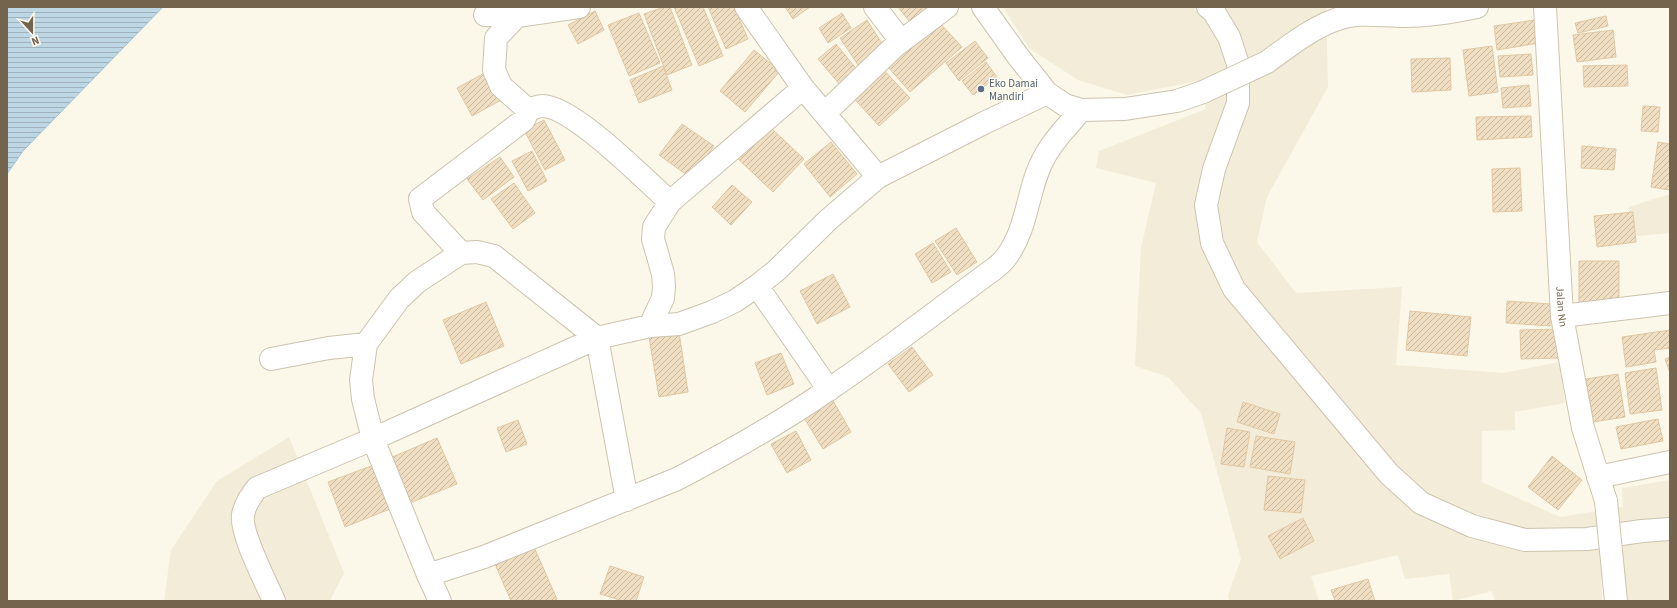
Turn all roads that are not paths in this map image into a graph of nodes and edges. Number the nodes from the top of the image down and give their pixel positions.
1 (579, 7) edge
2 (746, 7) edge
3 (875, 7) edge
4 (947, 7) edge
5 (983, 7) edge
6 (1208, 7) edge
7 (1477, 7) edge
8 (1545, 7) edge
9 (485, 16) dead end
10 (517, 16) junction
11 (901, 41) junction
12 (804, 88) junction
13 (1047, 93) junction
14 (528, 110) junction
15 (1081, 110) junction
16 (825, 113) junction
17 (878, 177) junction
18 (670, 202) junction
19 (461, 253) junction
20 (757, 286) junction
21 (1670, 303) edge
22 (1562, 316) junction
23 (650, 326) junction
24 (597, 338) junction
25 (366, 344) junction
26 (271, 359) dead end
27 (829, 390) junction
28 (373, 439) junction
29 (1670, 462) edge
30 (1598, 477) junction
31 (627, 500) junction
32 (1670, 529) edge
33 (428, 575) junction
34 (1615, 591) edge
35 (274, 601) edge
36 (440, 601) edge

1 - 10 street
2 - 12 street
3 - 11 street
4 - 11 street
5 - 13 street
6 - 32 street
7 - 15 street, bridge
8 - 22 street, Jalan Nn
9 - 10 street
10 - 14 street
11 - 16 street
12 - 16 street
12 - 18 street
13 - 15 street
13 - 17 street
14 - 18 street
14 - 19 street
15 - 27 street
16 - 17 street
17 - 20 street
18 - 23 street
19 - 24 street
19 - 25 street
20 - 23 street
20 - 27 street
21 - 22 street
22 - 30 street, Jalan Nn
23 - 24 street
24 - 28 street
24 - 31 street
25 - 26 street
25 - 28 street
27 - 31 street
28 - 33 street
28 - 35 street
29 - 30 street
30 - 34 street, Jalan Nn, bridge
31 - 33 street
33 - 36 street

